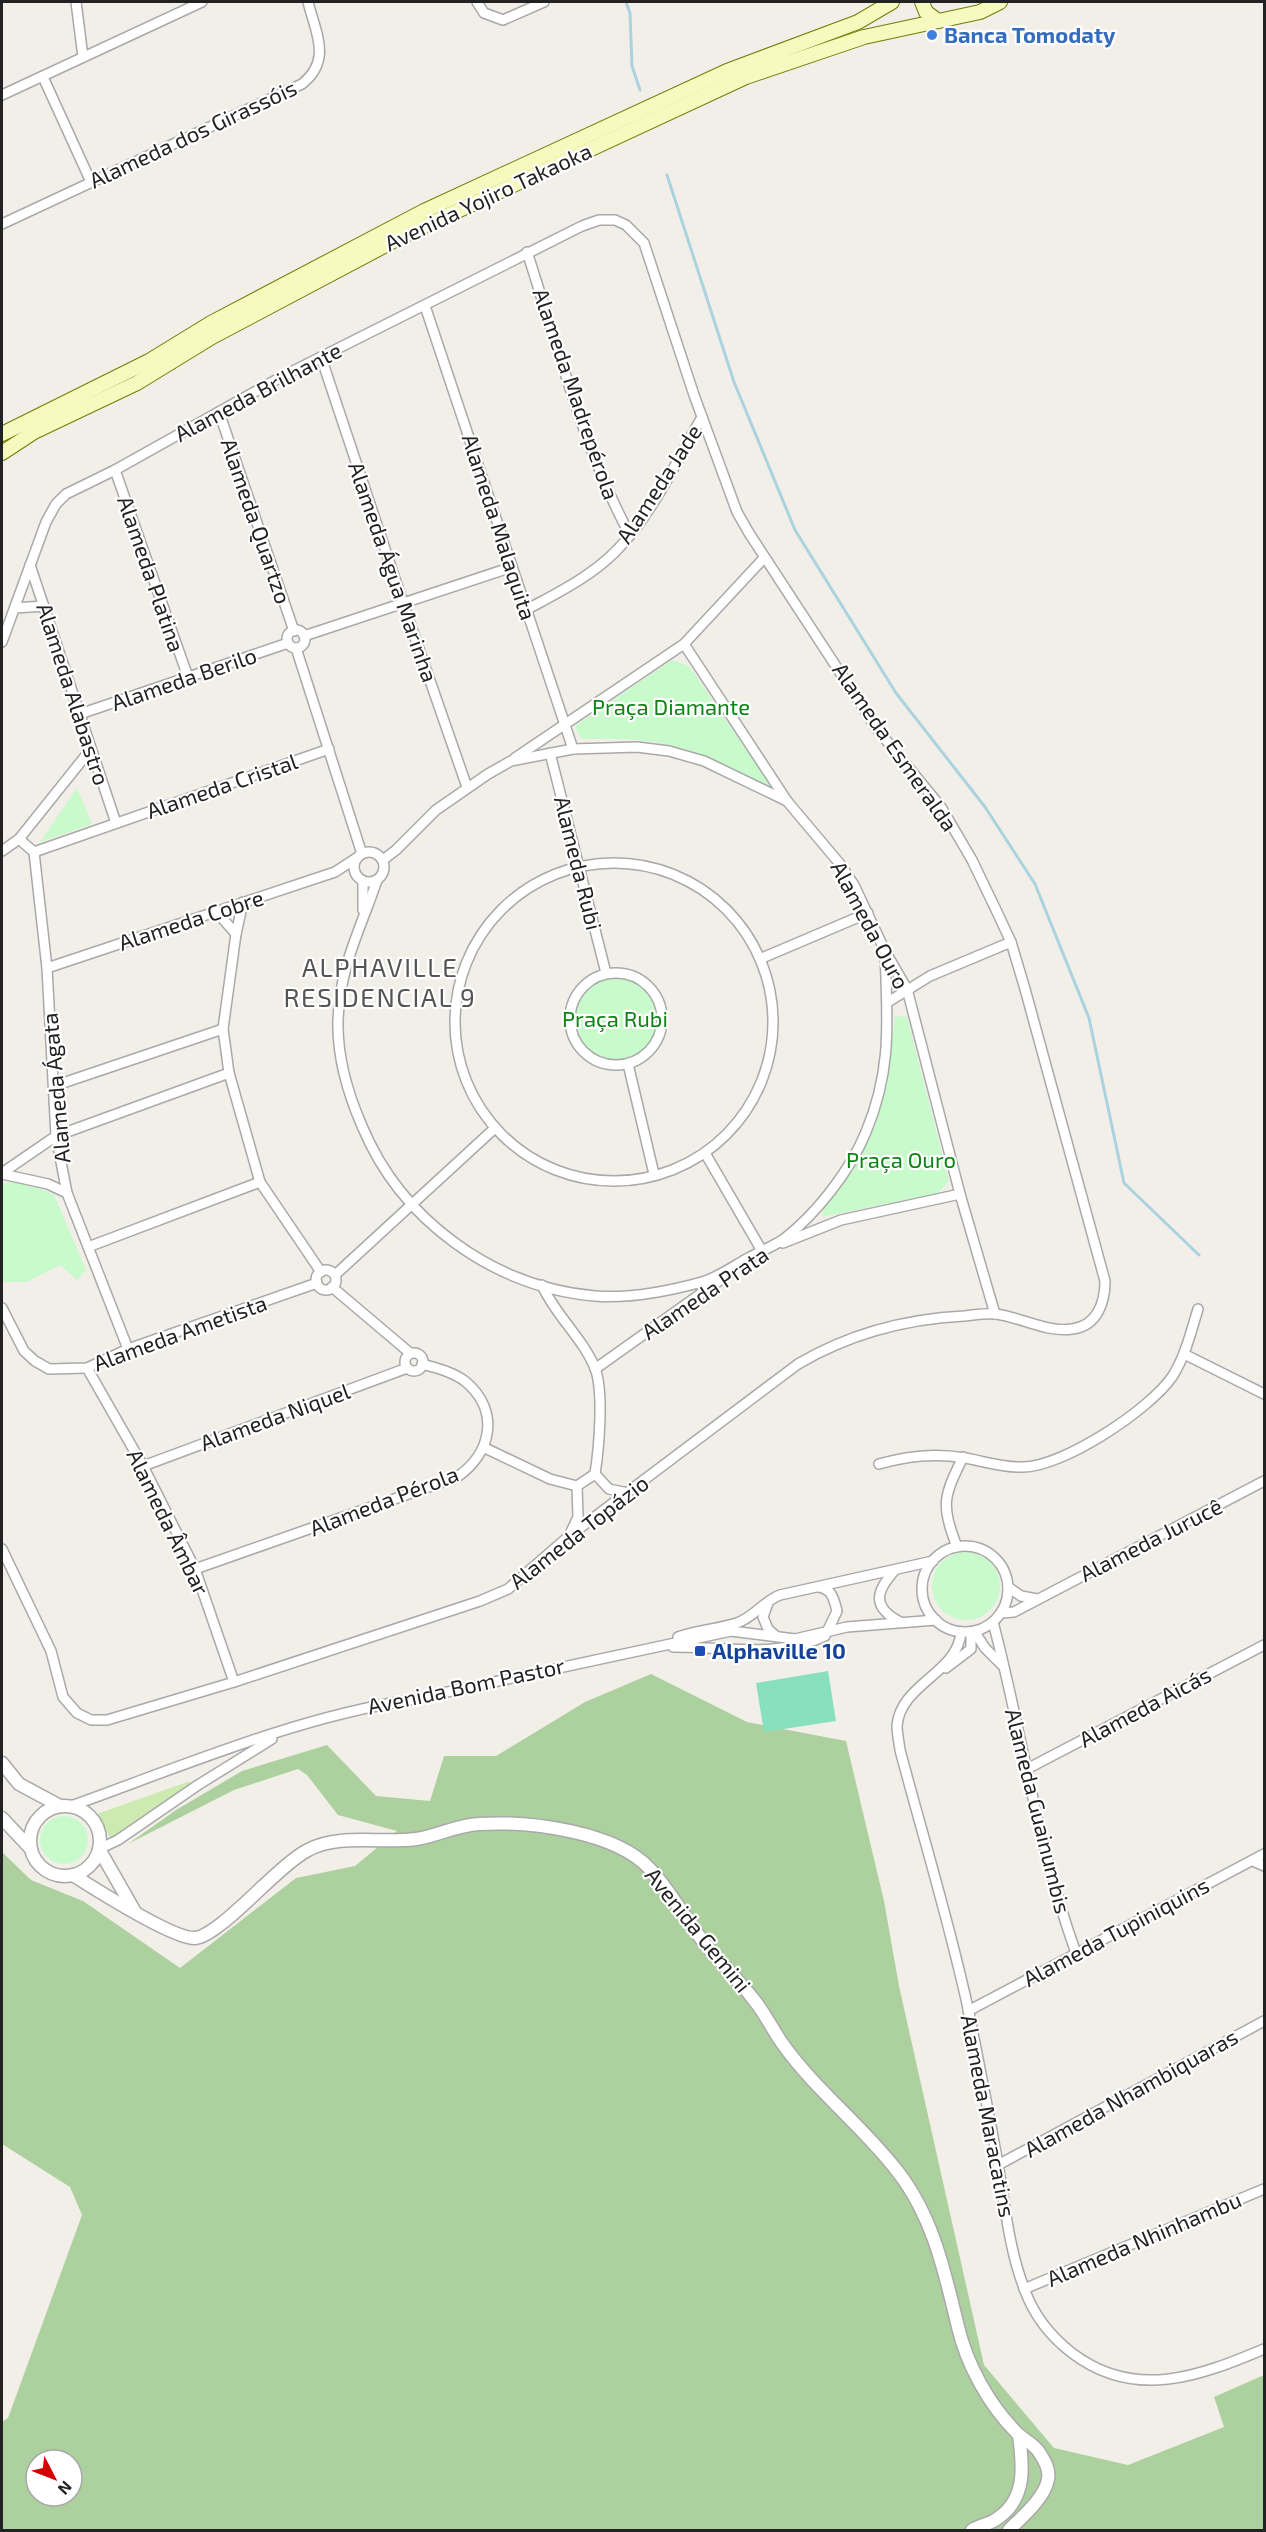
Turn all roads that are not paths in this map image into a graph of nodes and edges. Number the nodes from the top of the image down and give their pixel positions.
1 (76, 2) edge
2 (202, 2) edge
3 (308, 2) edge
4 (477, 2) edge
5 (544, 2) edge
6 (892, 2) edge
7 (921, 2) edge
8 (1000, 2) edge
9 (190, 4) edge
10 (938, 21) junction
11 (83, 57) junction
12 (43, 76) junction
13 (2, 95) edge
14 (91, 182) junction
15 (599, 220) joint
16 (2, 224) edge
17 (527, 252) junction
18 (424, 306) junction
19 (321, 357) junction
20 (219, 412) junction
21 (702, 417) junction
22 (2, 434) edge
23 (2, 453) edge
24 (115, 470) junction
25 (630, 535) junction
26 (764, 558) junction
27 (30, 565) junction
28 (512, 567) junction
29 (403, 603) junction
30 (44, 606) junction
31 (15, 608) junction
32 (526, 610) junction
33 (294, 631) junction
34 (304, 636) junction
35 (2, 642) edge
36 (684, 644) junction
37 (292, 646) junction
38 (188, 677) junction
39 (80, 714) junction
40 (564, 724) junction
41 (91, 749) junction
42 (329, 749) junction
43 (573, 749) junction
44 (550, 753) junction
45 (511, 761) junction
46 (467, 787) junction
47 (787, 801) junction
48 (116, 824) junction
49 (19, 839) junction
50 (2, 851) edge
51 (34, 852) junction
52 (360, 855) junction
53 (578, 863) junction
54 (384, 864) junction
55 (334, 872) junction
56 (360, 878) junction
57 (377, 880) junction
58 (243, 902) junction
59 (216, 911) junction
60 (363, 912) junction
61 (868, 913) junction
62 (236, 934) junction
63 (1011, 942) junction
64 (885, 951) junction
65 (762, 958) junction
66 (47, 968) junction
67 (606, 974) junction
68 (907, 989) junction
69 (888, 1002) junction
70 (223, 1029) junction
71 (628, 1064) junction
72 (229, 1073) junction
73 (54, 1086) junction
74 (495, 1128) junction
75 (56, 1136) junction
76 (705, 1153) junction
77 (2, 1173) edge
78 (654, 1174) junction
79 (260, 1182) junction
80 (67, 1193) junction
81 (960, 1194) junction
82 (412, 1207) junction
83 (88, 1247) junction
84 (762, 1251) junction
85 (321, 1272) junction
86 (335, 1275) junction
87 (317, 1283) junction
88 (542, 1286) junction
89 (679, 1286) junction
90 (332, 1287) junction
91 (687, 1305) junction
92 (2, 1308) edge
93 (1198, 1309) dead end
94 (995, 1314) junction
95 (1092, 1320) joint
96 (6, 1327) edge
97 (128, 1349) junction
98 (410, 1353) junction
99 (1184, 1354) junction
100 (422, 1364) junction
101 (87, 1368) junction
102 (407, 1368) junction
103 (596, 1369) junction
104 (1264, 1394) edge
105 (485, 1448) junction
106 (963, 1457) junction
107 (879, 1464) dead end
108 (143, 1466) junction
109 (595, 1474) junction
110 (1264, 1481) edge
111 (577, 1486) junction
112 (609, 1489) junction
113 (628, 1493) junction
114 (610, 1506) junction
115 (578, 1516) junction
116 (585, 1525) junction
117 (568, 1537) junction
118 (957, 1547) junction
119 (2, 1549) edge
120 (933, 1561) junction
121 (195, 1569) junction
122 (895, 1570) junction
123 (819, 1587) junction
124 (1008, 1587) junction
125 (770, 1599) junction
126 (1037, 1599) junction
127 (1001, 1613) junction
128 (936, 1620) junction
129 (993, 1622) junction
130 (902, 1623) junction
131 (847, 1627) junction
132 (827, 1632) junction
133 (969, 1632) junction
134 (779, 1639) junction
135 (1264, 1645) edge
136 (650, 1647) junction
137 (1005, 1667) junction
138 (234, 1682) junction
139 (284, 1732) junction
140 (2, 1762) edge
141 (1025, 1770) junction
142 (66, 1806) junction
143 (2, 1818) edge
144 (99, 1849) junction
145 (31, 1850) junction
146 (1264, 1854) edge
147 (1253, 1861) junction
148 (1264, 1866) edge
149 (73, 1875) junction
150 (136, 1913) junction
151 (1076, 1953) junction
152 (968, 2012) junction
153 (1264, 2021) edge
154 (998, 2166) junction
155 (1264, 2189) edge
156 (1024, 2289) junction
157 (1264, 2349) edge
158 (1019, 2435) junction
159 (972, 2530) edge
160 (1009, 2530) edge

1 - 11 street
2 - 9 street
3 - 14 street, Alameda dos Girassóis
4 - 5 street
6 - 22 main road, Avenida Yojiro Takaoka
7 - 10 main road
8 - 10 main road, Avenida Yojiro Takaoka
9 - 11 street
10 - 23 main road, Avenida Yojiro Takaoka
11 - 12 street
12 - 13 street
12 - 14 street
14 - 16 street, Alameda dos Girassóis
15 - 17 street, Alameda Brilhante
15 - 21 street, Alameda Esmeralda
17 - 18 street, Alameda Brilhante
17 - 25 street, Alameda Madrepérola
18 - 19 street, Alameda Brilhante
18 - 28 street, Alameda Malaquita
19 - 20 street, Alameda Brilhante
19 - 29 street, Alameda Água Marinha
20 - 24 street, Alameda Brilhante
20 - 33 street, Alameda Quartzo
21 - 25 street, Alameda Jade
21 - 26 street, Alameda Esmeralda
24 - 27 street, Alameda Brilhante
24 - 38 street, Alameda Platina
25 - 32 street, Alameda Jade
26 - 36 street
26 - 63 street, Alameda Esmeralda
27 - 30 street, Alameda Alabastro
27 - 31 street, Alameda Brilhante
28 - 29 street
28 - 32 street, Alameda Malaquita
29 - 34 street
29 - 46 street, Alameda Água Marinha
30 - 31 street
30 - 39 street, Alameda Alabastro
31 - 35 street, Alameda Brilhante
32 - 40 street, Alameda Malaquita
33 - 34 street
33 - 37 street
34 - 37 street
36 - 40 street
36 - 47 street, Alameda Ouro
37 - 38 street, Alameda Berilo
37 - 42 street
38 - 39 street, Alameda Berilo
39 - 41 street, Alameda Alabastro
40 - 43 street, Alameda Malaquita
40 - 45 street
41 - 48 street, Alameda Alabastro
41 - 49 street
42 - 48 street, Alameda Cristal
42 - 52 street
43 - 44 street
43 - 47 street
44 - 45 street
44 - 53 street, Alameda Rubi
45 - 46 street
46 - 54 street
47 - 61 street, Alameda Ouro
48 - 51 street, Alameda Cristal
49 - 50 street
49 - 51 street
51 - 66 street, Alameda Ágata
52 - 54 street
52 - 55 street, Alameda Cobre
52 - 56 street
53 - 65 street
53 - 67 street, Alameda Rubi
53 - 74 street
54 - 57 street
55 - 56 street, Alameda Cobre
55 - 58 street, Alameda Cobre
56 - 57 street
56 - 60 street
57 - 60 street
58 - 59 street, Alameda Cobre
58 - 62 street
59 - 62 street
59 - 66 street, Alameda Cobre
60 - 82 street
61 - 64 street, Alameda Ouro
61 - 65 street
62 - 70 street
63 - 68 street
63 - 95 street, Alameda Esmeralda
64 - 68 street, Alameda Ouro
64 - 69 street
65 - 76 street
66 - 73 street, Alameda Ágata
67 - 71 street
67 - 71 street
68 - 69 street
68 - 81 street, Alameda Ouro
69 - 84 street
70 - 72 street
70 - 73 street
71 - 78 street
72 - 75 street
72 - 79 street
73 - 75 street, Alameda Ágata
74 - 78 street
74 - 82 street
75 - 77 street
75 - 80 street, Alameda Ágata
76 - 78 street
76 - 84 street
77 - 80 street
79 - 83 street
79 - 85 street
80 - 83 street, Alameda Ágata
81 - 84 street, Alameda Prata
81 - 94 street, Alameda Ouro
82 - 86 street
82 - 88 street
83 - 97 street, Alameda Ágata
84 - 89 street
84 - 91 street, Alameda Prata
85 - 86 street
85 - 87 street
86 - 90 street
87 - 90 street
87 - 97 street, Alameda Ametista
88 - 89 street
88 - 103 street
89 - 91 street
90 - 98 street
91 - 103 street, Alameda Prata
92 - 96 street, Alameda Ametista
93 - 99 street
94 - 95 street, Alameda Topázio
94 - 113 street, Alameda Topázio
96 - 101 street, Alameda Ametista
97 - 101 street, Alameda Ametista
98 - 100 street
98 - 102 street
99 - 104 street
99 - 106 street
100 - 102 street
100 - 105 street
101 - 108 street, Alameda Âmbar
102 - 108 street, Alameda Niquel
103 - 109 street
105 - 111 street
105 - 121 street, Alameda Pérola
106 - 107 street
106 - 118 street
108 - 121 street, Alameda Âmbar
109 - 111 street
109 - 112 street
110 - 126 street, Alameda Jurucê
111 - 115 street
112 - 113 street
112 - 114 street
113 - 114 street, Alameda Topázio
114 - 116 street, Alameda Topázio
115 - 116 street
115 - 117 street
116 - 117 street, Alameda Topázio
117 - 138 street, Alameda Topázio
118 - 120 street
118 - 124 street
119 - 138 street, Alameda Topázio
120 - 122 street, Avenida Bom Pastor
120 - 128 street
121 - 138 street, Alameda Âmbar
122 - 123 street, Avenida Bom Pastor
122 - 130 street
123 - 125 street, Avenida Bom Pastor
123 - 132 street
124 - 126 street
124 - 127 street
125 - 134 street
125 - 136 street, Avenida Bom Pastor
126 - 127 street, Alameda Jurucê
127 - 129 street
128 - 130 street, Avenida Bom Pastor
128 - 133 street
129 - 133 street
129 - 137 street, Alameda Guainumbis
130 - 131 street, Avenida Bom Pastor
131 - 132 street, Avenida Bom Pastor
131 - 136 street, Avenida Bom Pastor
132 - 134 street, Avenida Bom Pastor
133 - 137 street
133 - 152 street, Alameda Maracatins
134 - 136 street, Avenida Bom Pastor
135 - 141 street, Alameda Aicás
136 - 139 street, Avenida Bom Pastor
137 - 141 street, Alameda Guainumbis
139 - 142 street, Avenida Bom Pastor
139 - 144 street, Avenida Bom Pastor
140 - 142 street
141 - 151 street, Alameda Guainumbis
142 - 144 street
142 - 145 street
143 - 145 street
144 - 149 street
144 - 150 street
145 - 149 street
146 - 147 street, Alameda Tupiniquins
147 - 148 street
147 - 151 street, Alameda Tupiniquins
149 - 150 street, Avenida Gemini
150 - 158 street, Avenida Gemini
151 - 152 street, Alameda Tupiniquins
152 - 154 street, Alameda Maracatins
153 - 154 street, Alameda Nhambiquaras
154 - 156 street, Alameda Maracatins
155 - 156 street, Alameda Nhinhambu
156 - 157 street, Alameda Maracatins
158 - 159 street
158 - 160 street, Avenida Gemini

